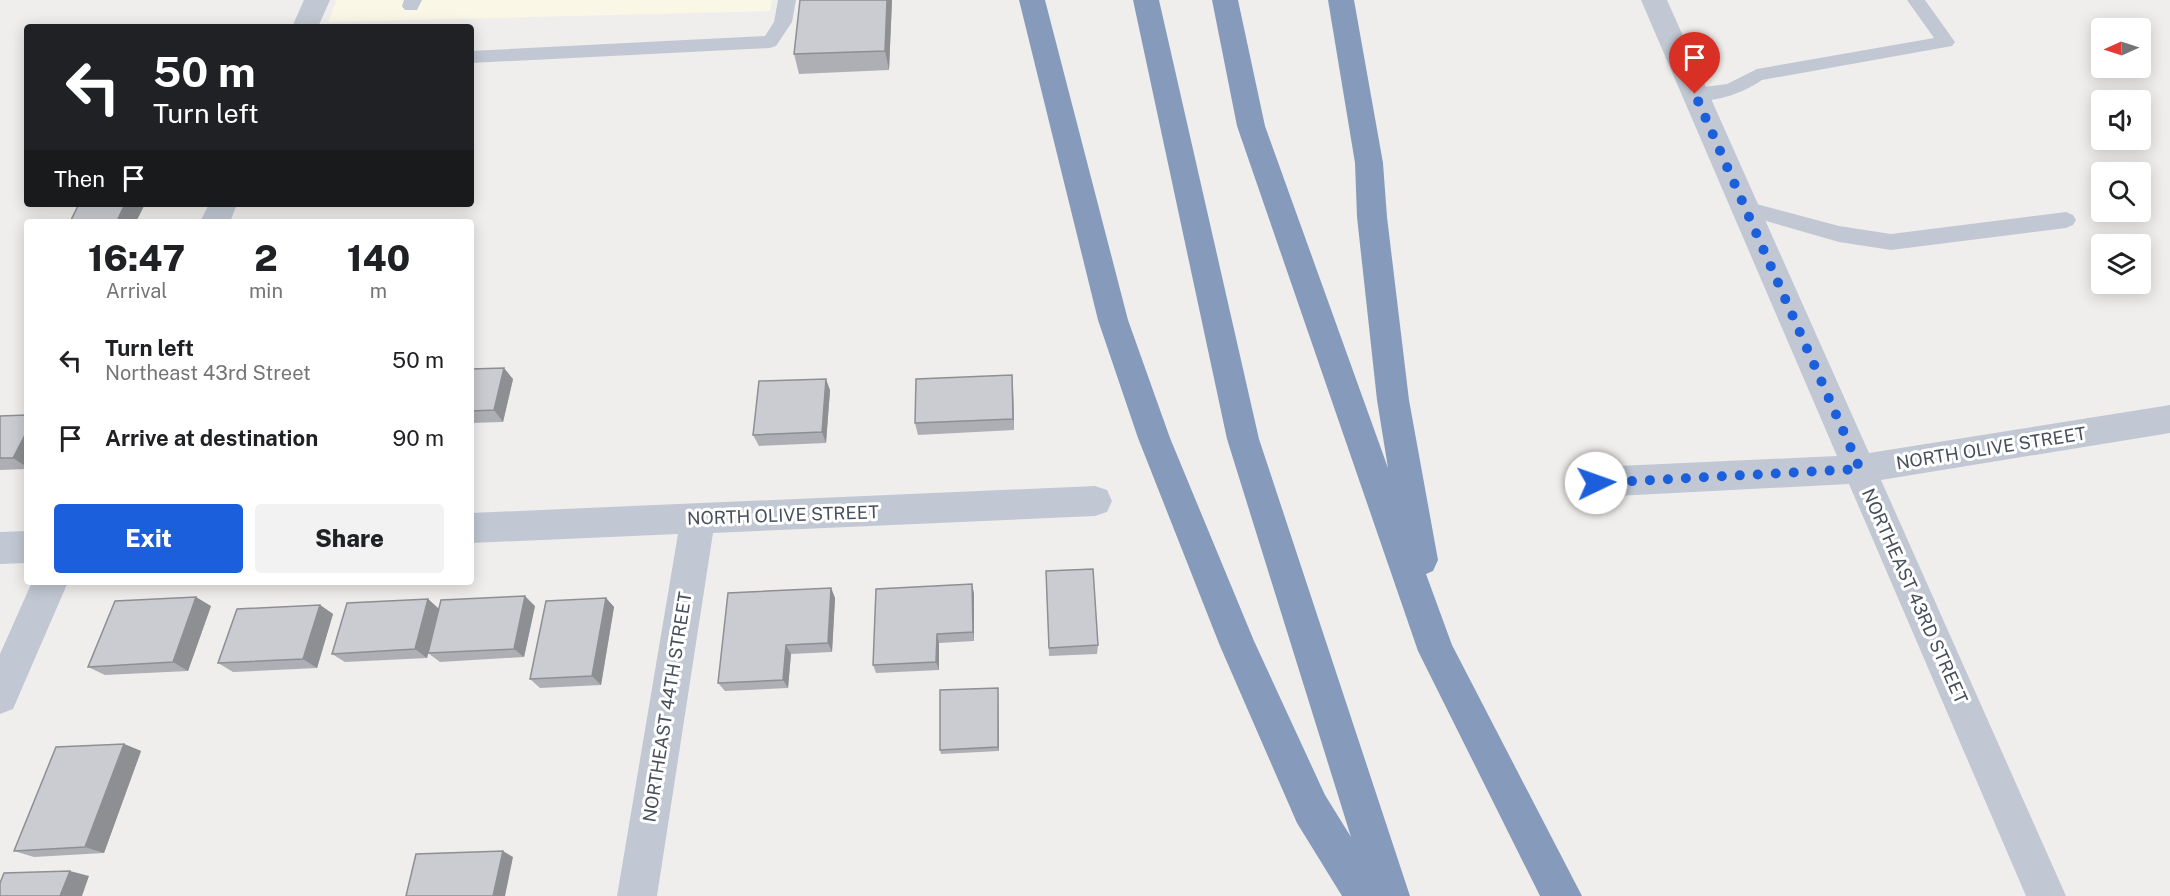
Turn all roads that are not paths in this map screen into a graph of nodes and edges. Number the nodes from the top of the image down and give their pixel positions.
1 (317, 0) edge
2 (787, 0) edge
3 (1032, 0) edge
4 (1146, 0) edge
5 (1225, 0) edge
6 (1341, 0) edge
7 (1654, 0) edge
8 (1916, 0) edge
9 (306, 24) edge
10 (474, 57) edge
11 (1695, 94) junction
12 (1745, 208) junction
13 (2066, 220) dead end
14 (2170, 419) edge
15 (1860, 469) junction
16 (1596, 483) dead end
17 (1095, 501) dead end
18 (698, 518) junction
19 (474, 528) edge
20 (24, 547) edge
21 (0, 548) edge
22 (49, 585) edge
23 (1436, 651) junction
24 (0, 696) edge
25 (637, 896) edge
26 (1365, 896) edge
27 (1390, 896) edge
28 (1562, 896) edge
29 (2046, 896) edge

1 - 9 street
2 - 10 lane
3 - 26 highway
4 - 27 highway
5 - 23 highway
6 - 23 highway
7 - 11 street, NORTHEAST 43RD STREET
8 - 11 lane
11 - 12 street, NORTHEAST 43RD STREET
12 - 13 lane
12 - 15 street, NORTHEAST 43RD STREET
14 - 15 street, NORTH OLIVE STREET
15 - 16 street, NORTH OLIVE STREET
15 - 29 street, NORTHEAST 43RD STREET
17 - 18 street, NORTH OLIVE STREET
18 - 19 street, NORTH OLIVE STREET
18 - 25 street, NORTHEAST 44TH STREET
20 - 21 street
22 - 24 street
23 - 28 highway

